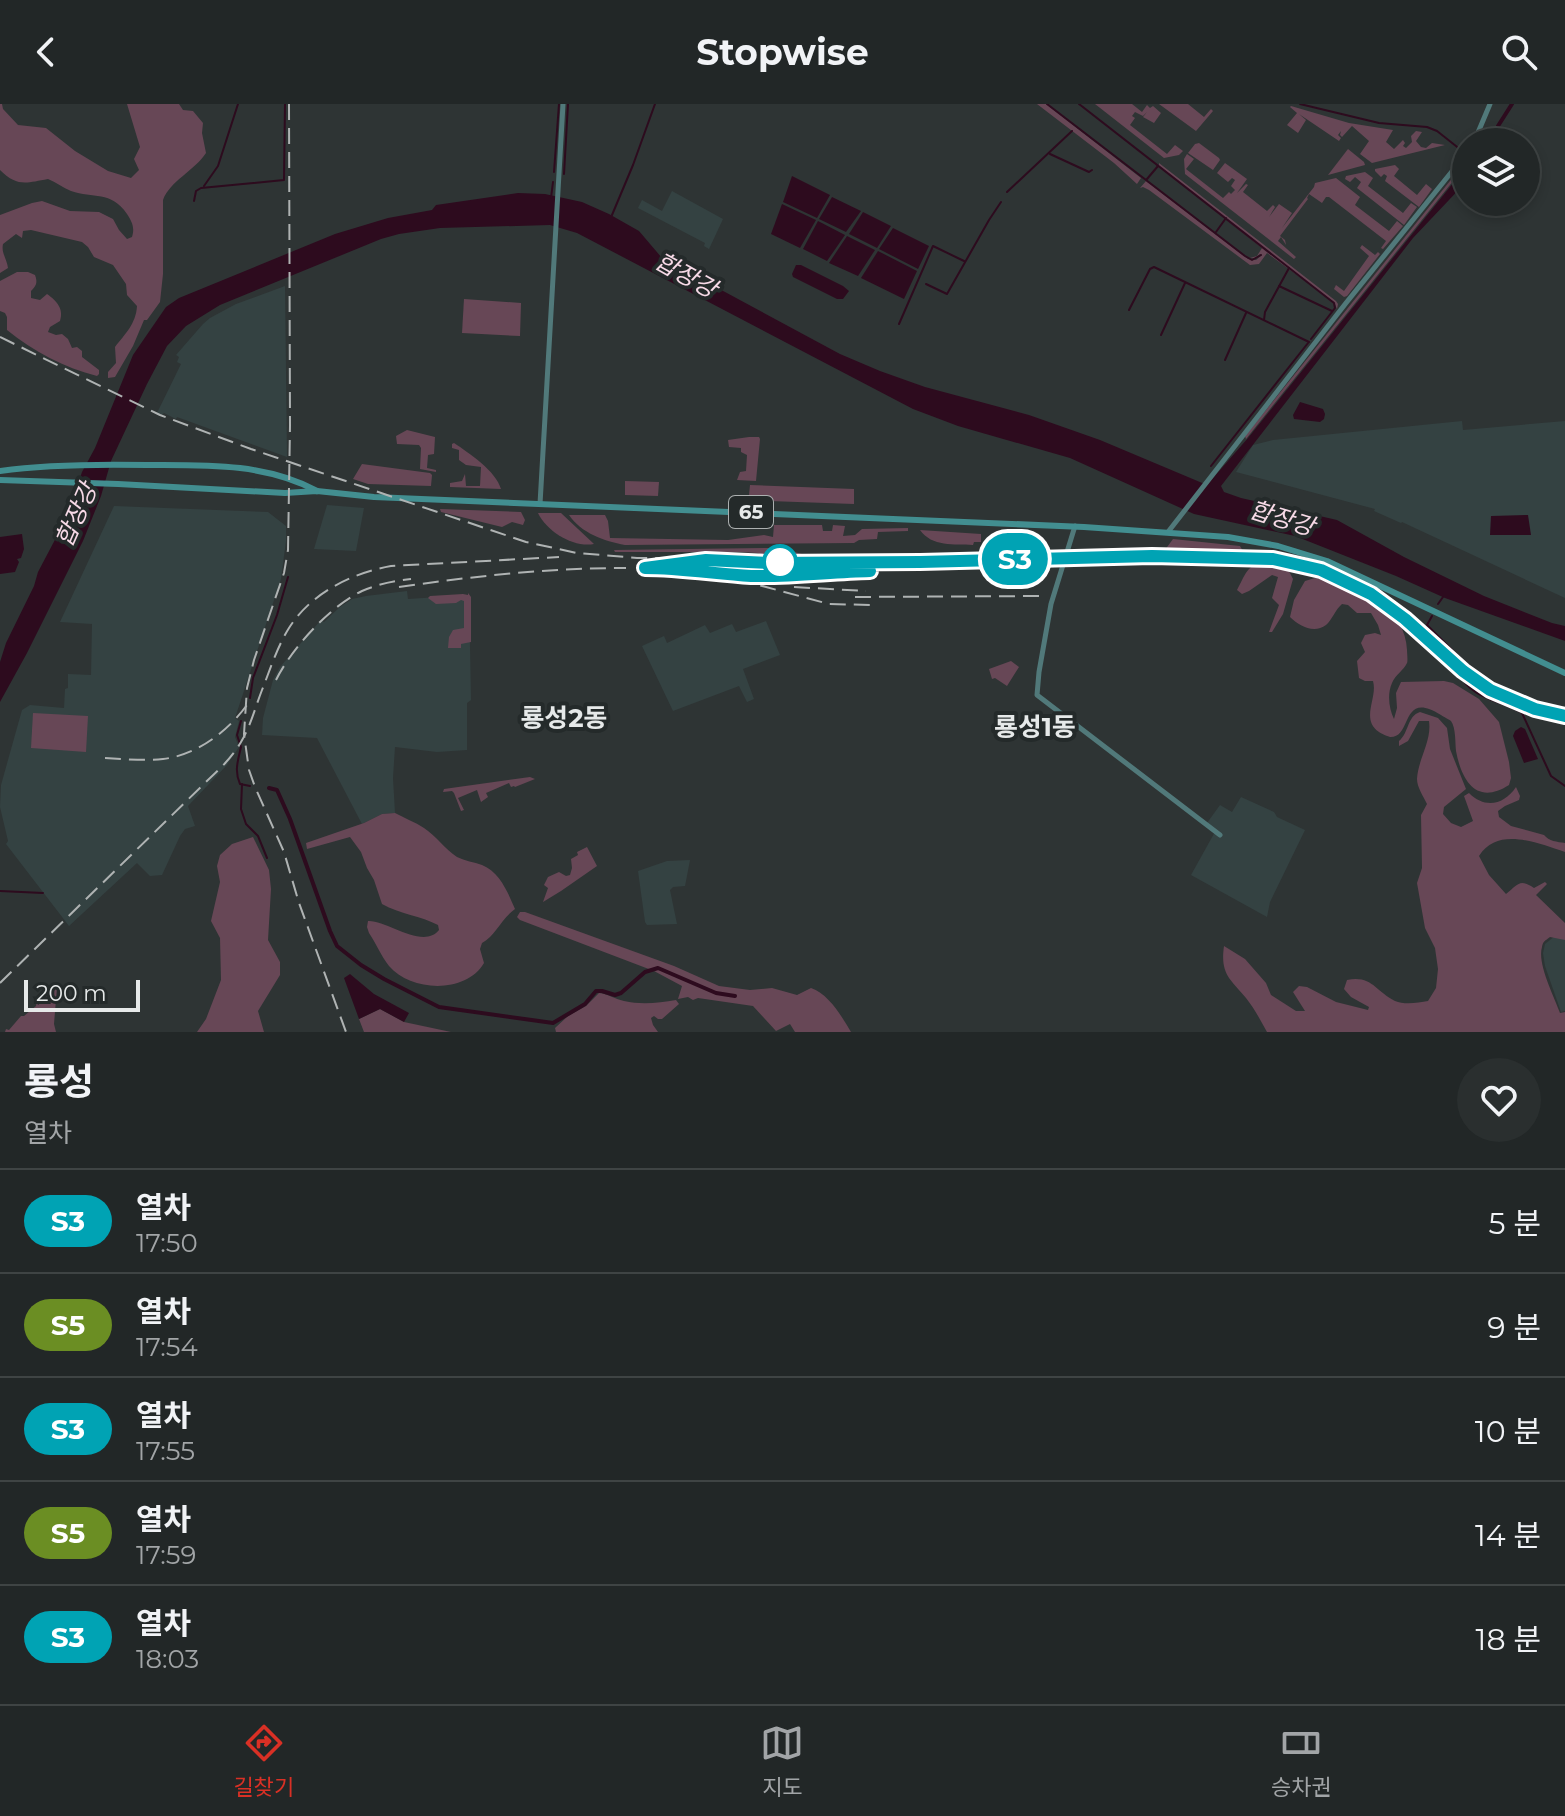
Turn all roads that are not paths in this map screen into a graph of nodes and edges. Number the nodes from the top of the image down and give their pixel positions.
1 (563, 104) edge
2 (1490, 104) edge
3 (1480, 128) edge
4 (1452, 171) edge
5 (0, 471) edge
6 (0, 480) edge
7 (317, 491) junction
8 (540, 504) junction
9 (1075, 526) junction
10 (1168, 532) junction
11 (1565, 673) edge
12 (1220, 835) dead end

1 - 8 main road
2 - 3 main road
4 - 10 main road
5 - 7 main road, 65
6 - 7 main road, 65
7 - 8 main road, 65
8 - 9 main road, 65
9 - 10 main road, 65
9 - 12 main road
10 - 11 main road, 65

